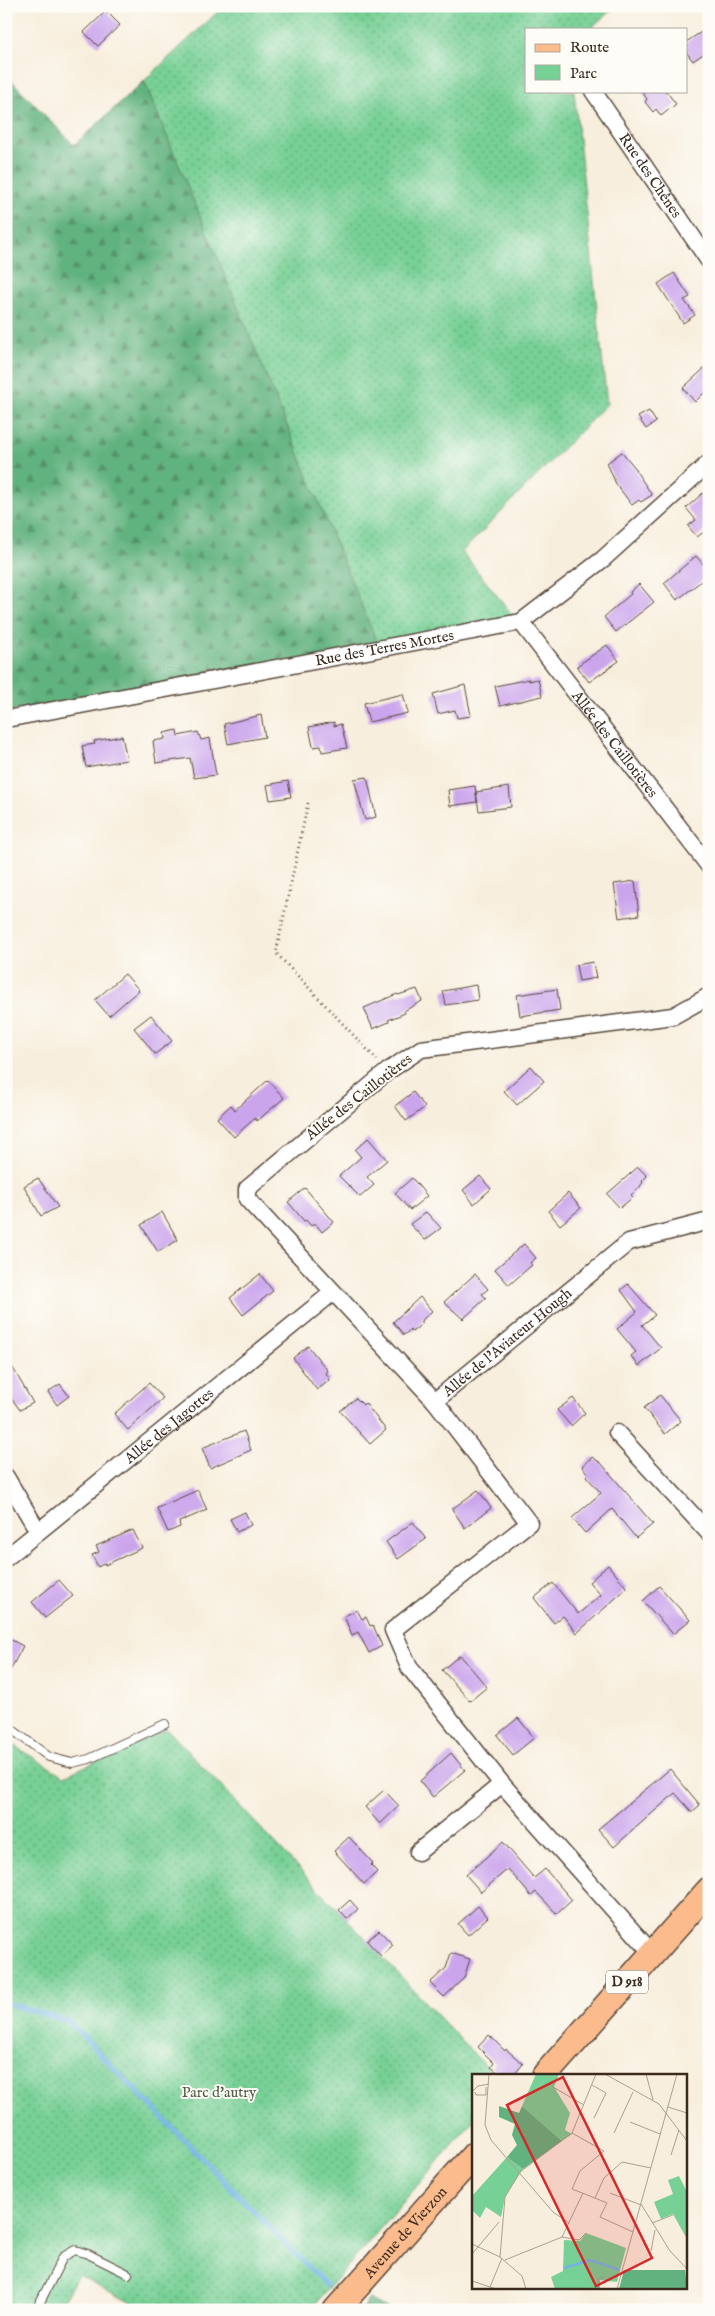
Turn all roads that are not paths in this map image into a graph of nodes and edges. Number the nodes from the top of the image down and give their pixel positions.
1 (595, 92) edge
2 (709, 261) edge
3 (709, 463) edge
4 (522, 622) junction
5 (6, 719) edge
6 (709, 866) edge
7 (709, 996) edge
8 (709, 1221) edge
9 (332, 1293) junction
10 (436, 1401) junction
11 (617, 1433) dead end
12 (6, 1477) edge
13 (38, 1531) junction
14 (709, 1533) edge
15 (6, 1558) edge
16 (6, 1724) edge
17 (165, 1724) dead end
18 (502, 1784) junction
19 (418, 1852) dead end
20 (709, 1890) edge
21 (652, 1953) junction
22 (546, 2074) edge
23 (472, 2157) edge
24 (128, 2274) dead end
25 (36, 2310) edge
26 (336, 2310) edge

1 - 2 street, Rue des Chênes
3 - 4 street, Rue des Terres Mortes
4 - 5 street, Rue des Terres Mortes
4 - 6 street, Allée des Caillotières
7 - 9 street, Allée des Caillotières
8 - 10 street, Allée de l'Aviateur Hough
9 - 10 street, Allée de l'Aviateur Hough
9 - 13 street, Allée des Jagottes
10 - 18 street
11 - 14 street
12 - 13 street
13 - 15 street, Allée des Jagottes
16 - 17 lane
18 - 19 street
18 - 21 street
20 - 21 main road, D 918
21 - 22 main road, D 918
23 - 26 main road, Avenue de Vierzon
24 - 25 lane

